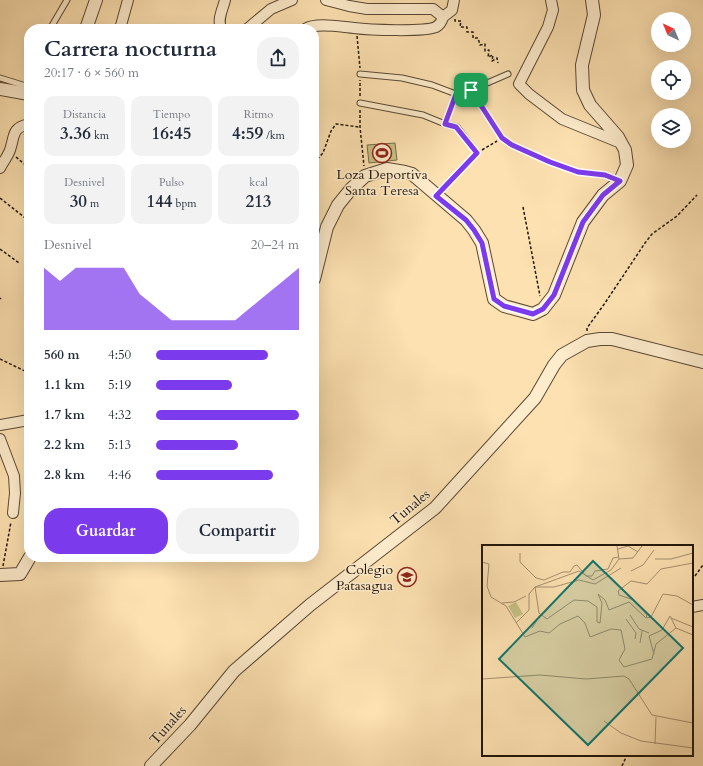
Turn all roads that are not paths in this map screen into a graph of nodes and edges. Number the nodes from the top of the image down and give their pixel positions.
1 (67, 0) edge
2 (96, 0) edge
3 (128, 0) edge
4 (225, 0) edge
5 (292, 0) edge
6 (326, 0) edge
7 (551, 0) edge
8 (592, 0) edge
9 (453, 5) edge
10 (443, 17) junction
11 (53, 24) edge
12 (88, 24) edge
13 (121, 24) edge
14 (219, 24) edge
15 (253, 24) edge
16 (319, 25) edge
17 (360, 74) dead end
18 (508, 74) dead end
19 (0, 78) edge
20 (24, 85) edge
21 (0, 89) edge
22 (471, 90) junction
23 (24, 93) edge
24 (456, 94) junction
25 (360, 103) dead end
26 (445, 124) junction
27 (24, 126) edge
28 (621, 143) junction
29 (512, 145) road end
30 (477, 153) road end
31 (0, 168) edge
32 (319, 260) edge
33 (703, 362) edge
34 (24, 421) edge
35 (0, 425) edge
36 (0, 439) edge
37 (13, 513) road end
38 (27, 562) edge
39 (0, 575) edge
40 (703, 605) edge
41 (693, 607) edge
42 (151, 766) edge

1 - 11 lane
2 - 12 street
3 - 13 street
4 - 14 street
5 - 15 street
6 - 10 street
7 - 28 street
8 - 28 street
9 - 10 street
10 - 16 street
17 - 24 lane
18 - 22 lane
19 - 20 lane
21 - 23 street
22 - 24 lane
22 - 29 lane
24 - 26 lane
25 - 26 lane
26 - 30 lane
27 - 31 street
28 - 32 street
33 - 42 street, Tunales
34 - 35 street
36 - 37 street
38 - 39 street
40 - 41 street

